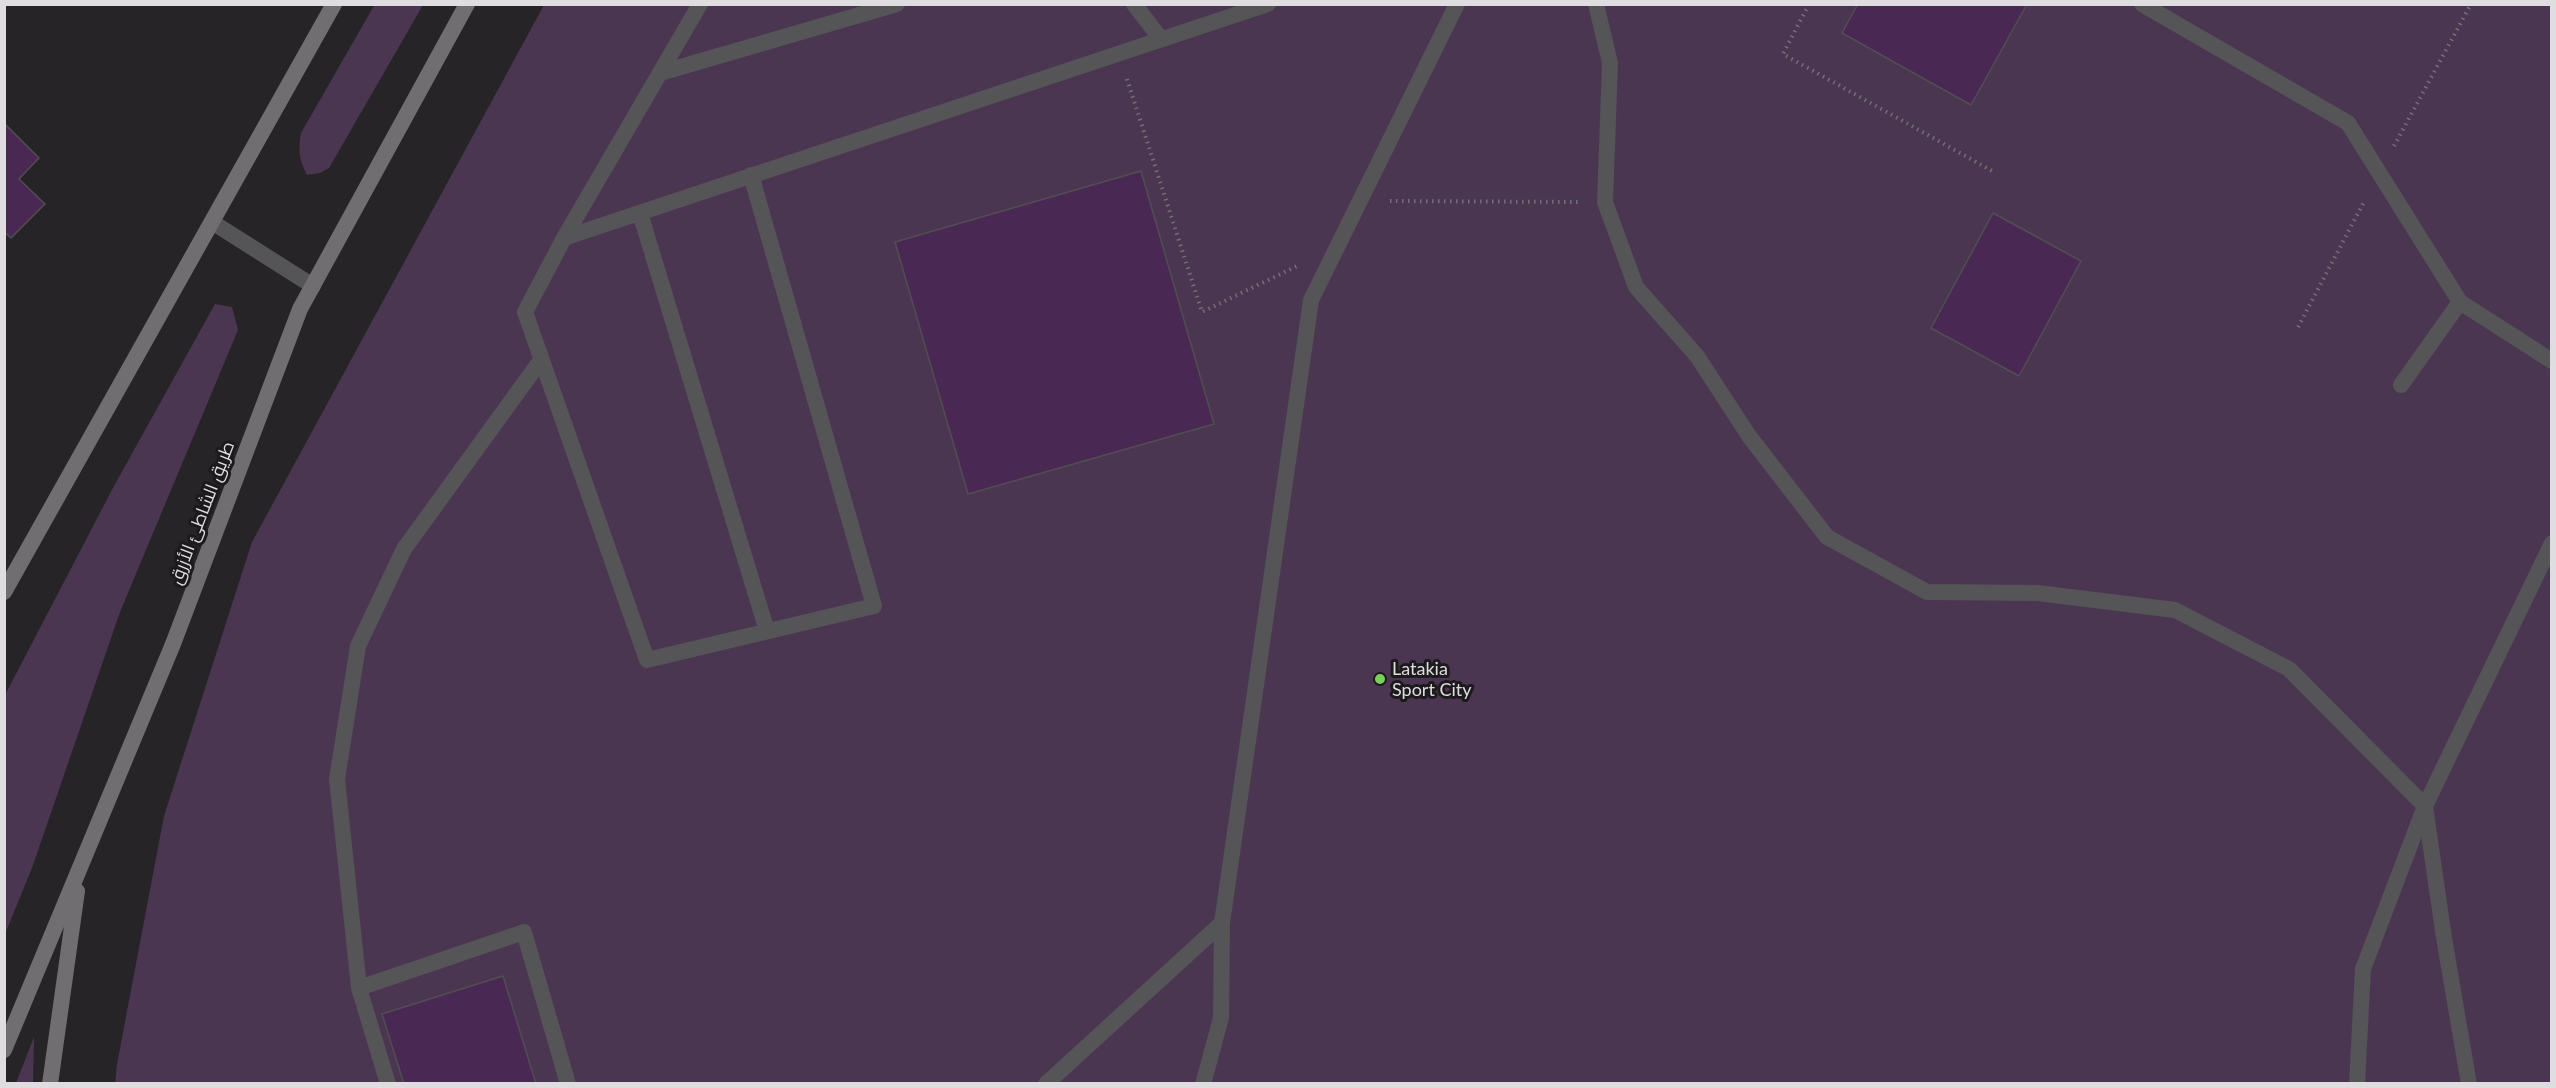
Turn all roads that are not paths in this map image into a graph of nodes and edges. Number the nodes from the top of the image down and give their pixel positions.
1 (334, 4) edge
2 (467, 4) edge
3 (700, 4) edge
4 (897, 4) edge
5 (1134, 4) edge
6 (1268, 4) edge
7 (1457, 4) edge
8 (1596, 4) edge
9 (2142, 4) edge
10 (1161, 39) junction
11 (660, 73) junction
12 (751, 175) junction
13 (640, 213) junction
14 (212, 222) junction
15 (564, 238) junction
16 (313, 286) junction
17 (2460, 302) junction
18 (541, 360) junction
19 (2552, 361) edge
20 (2401, 385) dead end
21 (2552, 543) edge
22 (4, 592) edge
23 (767, 631) junction
24 (2425, 806) junction
25 (80, 866) junction
26 (1222, 923) junction
27 (358, 988) junction
28 (4, 1050) edge
29 (50, 1083) edge
30 (388, 1083) edge
31 (568, 1083) edge
32 (1046, 1083) edge
33 (1203, 1083) edge
34 (2357, 1083) edge
35 (2469, 1083) edge

1 - 14 main road
2 - 16 main road, طريق الشاطئ الأزرق
3 - 11 street
4 - 11 street
5 - 10 street
6 - 10 street
7 - 26 street
8 - 24 street
9 - 17 street
10 - 12 street
11 - 15 street
12 - 13 street
12 - 23 street
13 - 15 street
13 - 23 street
14 - 16 street
14 - 22 main road
15 - 18 street
16 - 25 main road, طريق الشاطئ الأزرق
17 - 19 street
17 - 20 street
18 - 23 street
18 - 27 street
21 - 24 street
24 - 34 street
24 - 35 street
25 - 28 main road, طريق الشاطئ الأزرق
25 - 29 main road
26 - 32 street
26 - 33 street
27 - 30 street
27 - 31 street

